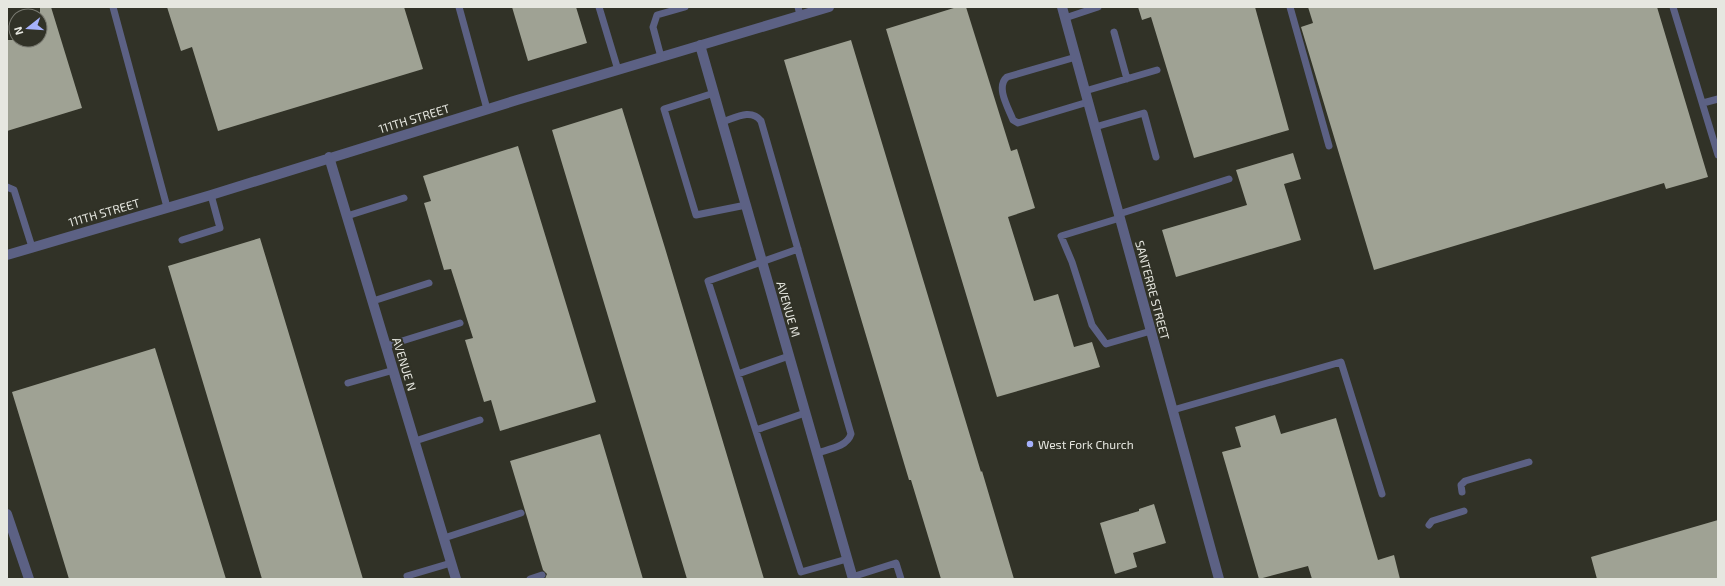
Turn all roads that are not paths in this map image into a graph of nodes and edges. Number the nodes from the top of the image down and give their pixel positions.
1 (113, 7) edge
2 (459, 7) edge
3 (599, 7) edge
4 (685, 7) edge
5 (829, 7) edge
6 (1062, 7) edge
7 (1098, 7) edge
8 (1290, 7) edge
9 (1673, 7) edge
10 (799, 11) edge
11 (1065, 18) junction
12 (1114, 32) dead end
13 (700, 45) junction
14 (661, 57) junction
15 (1076, 57) junction
16 (618, 70) junction
17 (1157, 70) dead end
18 (1127, 79) junction
19 (1085, 91) junction
20 (714, 93) junction
21 (1718, 99) edge
22 (1088, 102) junction
23 (1703, 103) junction
24 (487, 109) junction
25 (722, 122) junction
26 (1095, 127) junction
27 (1329, 146) dead end
28 (1718, 155) edge
29 (329, 157) junction
30 (1156, 157) dead end
31 (1229, 179) dead end
32 (7, 187) edge
33 (211, 195) junction
34 (404, 198) dead end
35 (746, 206) junction
36 (167, 207) junction
37 (347, 216) junction
38 (1120, 216) junction
39 (182, 240) dead end
40 (32, 247) junction
41 (798, 249) junction
42 (7, 255) edge
43 (762, 260) junction
44 (429, 283) dead end
45 (373, 301) junction
46 (460, 323) dead end
47 (1151, 331) junction
48 (386, 346) junction
49 (789, 356) junction
50 (394, 370) junction
51 (738, 374) junction
52 (348, 383) dead end
53 (1173, 410) junction
54 (805, 413) junction
55 (480, 420) dead end
56 (756, 430) junction
57 (415, 441) junction
58 (817, 453) junction
59 (1529, 462) dead end
60 (1462, 492) dead end
61 (1382, 494) dead end
62 (1464, 511) dead end
63 (521, 513) dead end
64 (7, 514) edge
65 (1429, 525) dead end
66 (444, 538) junction
67 (847, 559) junction
68 (451, 563) junction
69 (542, 575) dead end
70 (407, 576) dead end
71 (853, 578) edge
72 (28, 579) edge
73 (456, 579) edge
74 (530, 579) edge
75 (901, 579) edge
76 (1219, 579) edge

1 - 36 lane
2 - 24 lane
3 - 16 lane
4 - 14 lane
5 - 10 street, 111TH STREET
6 - 11 street, SANTERRE STREET
7 - 11 lane
8 - 27 lane
9 - 23 lane
10 - 13 street, 111TH STREET
11 - 15 street, SANTERRE STREET
12 - 18 lane
13 - 14 street, 111TH STREET
13 - 20 street, AVENUE M
14 - 16 street, 111TH STREET
15 - 19 street, SANTERRE STREET
15 - 22 lane
16 - 24 street, 111TH STREET
17 - 18 lane
18 - 19 lane
19 - 22 street, SANTERRE STREET
20 - 25 street, AVENUE M
20 - 35 lane
21 - 23 lane
22 - 26 street, SANTERRE STREET
23 - 28 lane
24 - 29 street, 111TH STREET
25 - 35 street, AVENUE M
25 - 41 lane
26 - 30 lane
26 - 38 street, SANTERRE STREET
29 - 33 street, 111TH STREET
29 - 37 street, AVENUE N
31 - 38 lane
32 - 40 lane
33 - 36 street, 111TH STREET
33 - 39 lane
34 - 37 lane
35 - 43 street, AVENUE M
36 - 40 street, 111TH STREET
37 - 45 street, AVENUE N
38 - 47 street, SANTERRE STREET
38 - 47 lane
40 - 42 street, 111TH STREET
41 - 43 lane
41 - 58 lane
43 - 49 street, AVENUE M
43 - 51 lane
44 - 45 lane
45 - 48 street, AVENUE N
46 - 48 lane
47 - 53 street, SANTERRE STREET
48 - 50 street, AVENUE N
49 - 51 lane
49 - 54 street, AVENUE M
50 - 52 lane
50 - 57 street, AVENUE N
51 - 56 lane
53 - 61 lane
53 - 76 street, SANTERRE STREET
54 - 56 lane
54 - 58 street, AVENUE M
55 - 57 lane
56 - 67 lane
57 - 66 street, AVENUE N
58 - 67 street, AVENUE M
59 - 60 lane
62 - 65 lane
63 - 66 lane
64 - 72 street
66 - 68 street, AVENUE N
67 - 71 street, AVENUE M
68 - 70 lane
68 - 73 street, AVENUE N
69 - 74 lane
71 - 75 lane

